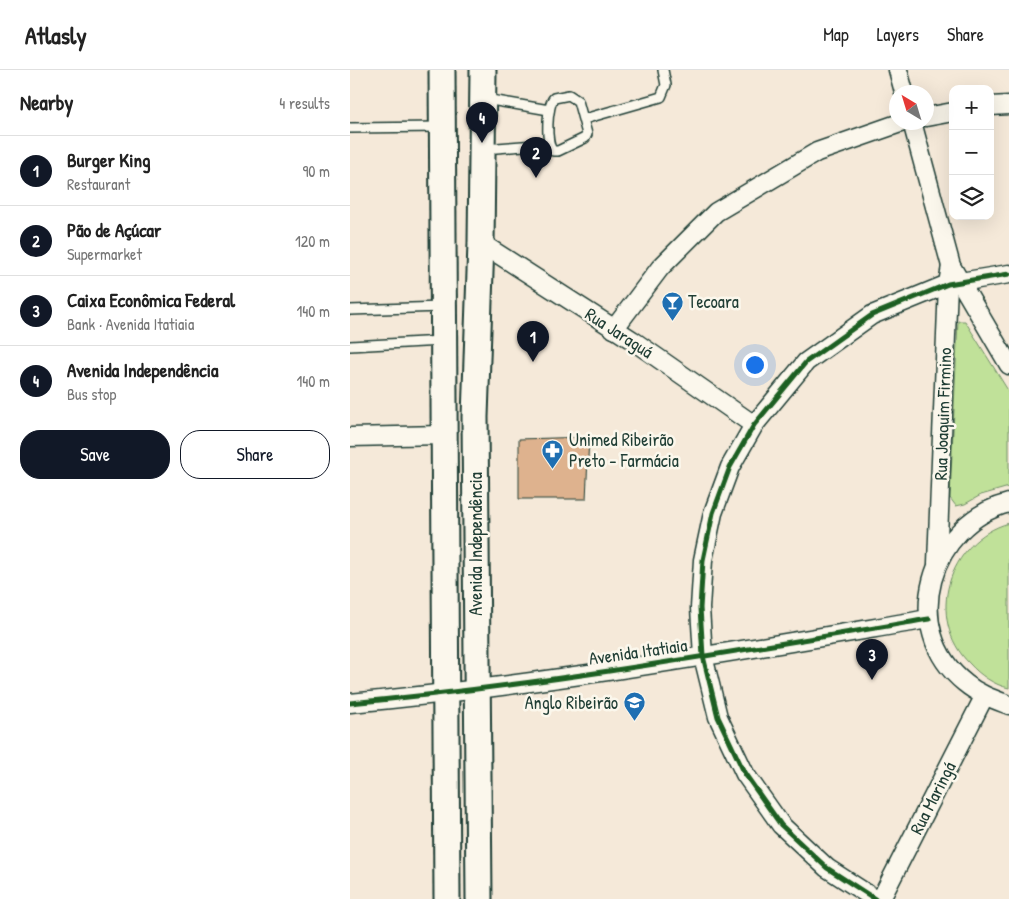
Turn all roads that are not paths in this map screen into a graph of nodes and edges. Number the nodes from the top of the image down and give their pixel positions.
1 (442, 70) edge
2 (483, 70) edge
3 (663, 70) edge
4 (898, 70) edge
5 (902, 85) edge
6 (482, 99) junction
7 (1009, 105) edge
8 (994, 106) edge
9 (549, 110) junction
10 (949, 113) edge
11 (934, 116) edge
12 (584, 120) junction
13 (442, 127) junction
14 (889, 127) edge
15 (350, 128) edge
16 (914, 130) edge
17 (549, 144) junction
18 (482, 149) junction
19 (482, 243) junction
20 (1009, 274) edge
21 (955, 282) junction
22 (442, 307) junction
23 (350, 310) edge
24 (614, 329) junction
25 (442, 341) junction
26 (350, 346) edge
27 (1009, 366) edge
28 (754, 425) junction
29 (443, 435) junction
30 (350, 437) edge
31 (1009, 503) edge
32 (937, 563) junction
33 (929, 619) junction
34 (703, 656) junction
35 (477, 690) junction
36 (446, 694) junction
37 (984, 697) junction
38 (350, 703) edge
39 (1009, 705) edge
40 (447, 899) edge
41 (479, 899) edge
42 (875, 899) edge
43 (881, 899) edge

1 - 13 main road, Avenida Independência
2 - 6 main road, Avenida Independência
3 - 12 lane
4 - 5 street
6 - 9 lane
6 - 18 main road, Avenida Independência
7 - 8 street
9 - 12 lane
9 - 17 lane
10 - 11 street
12 - 17 lane
13 - 15 lane
13 - 22 main road, Avenida Independência
14 - 24 street
16 - 21 street
17 - 18 lane
18 - 19 main road, Avenida Independência
19 - 24 street, Rua Jaraguá
19 - 35 main road, Avenida Independência
20 - 21 street
21 - 27 street
21 - 28 street
21 - 32 street, Rua Joaquim Firmino
22 - 23 lane
22 - 25 main road, Avenida Independência
24 - 28 street, Rua Jaraguá
25 - 26 lane
25 - 29 main road, Avenida Independência
28 - 34 street
29 - 30 street
29 - 36 main road, Avenida Independência
31 - 32 street
32 - 33 street
33 - 34 street, Avenida Itatiaia
33 - 37 street
34 - 35 street, Avenida Itatiaia
34 - 42 street
35 - 36 street, Avenida Itatiaia
35 - 41 main road, Avenida Independência
36 - 38 street, Avenida Itatiaia
36 - 40 main road, Avenida Independência
37 - 39 street
37 - 43 street, Rua Maringá

